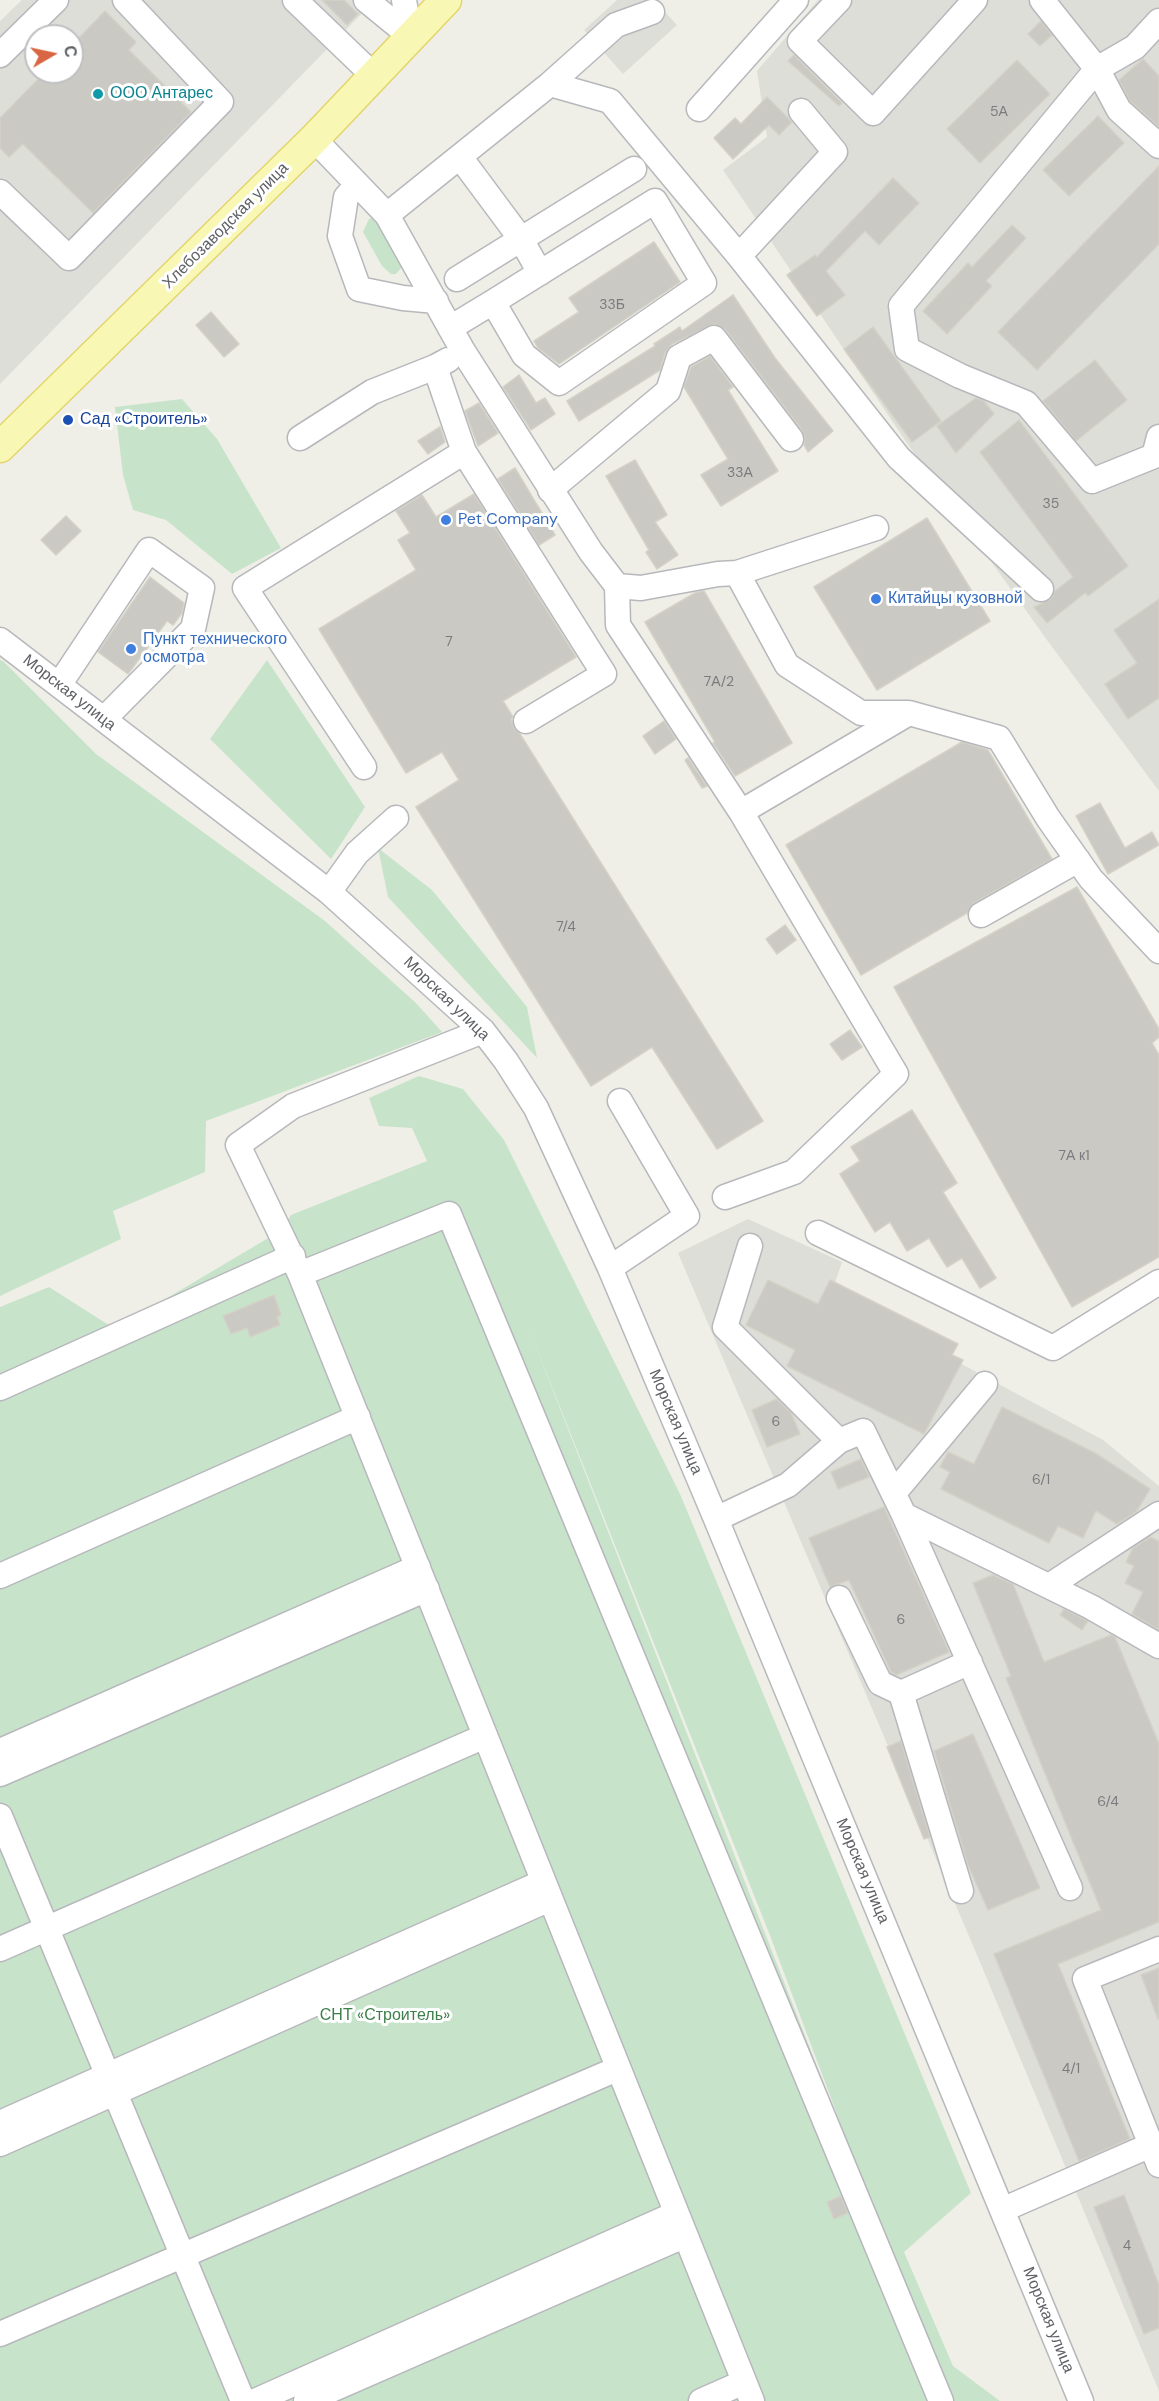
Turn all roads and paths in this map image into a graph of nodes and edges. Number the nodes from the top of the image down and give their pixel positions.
1 (56, 0) edge
2 (125, 0) edge
3 (295, 0) edge
4 (366, 0) edge
5 (404, 0) edge
6 (446, 0) edge
7 (796, 0) edge
8 (839, 0) edge
9 (975, 0) edge
10 (1042, 0) edge
11 (652, 12) dead end
12 (1159, 21) edge
13 (411, 36) junction
14 (0, 55) edge
15 (1097, 69) junction
16 (373, 75) junction
17 (550, 84) junction
18 (699, 109) dead end
19 (801, 111) dead end
20 (314, 139) junction
21 (1159, 146) edge
22 (460, 157) junction
23 (634, 169) dead end
24 (357, 185) junction
25 (0, 192) edge
26 (387, 215) junction
27 (521, 239) junction
28 (739, 256) junction
29 (540, 273) junction
30 (457, 279) dead end
31 (436, 301) junction
32 (493, 302) junction
33 (450, 328) junction
34 (463, 351) junction
35 (435, 367) junction
36 (1159, 437) edge
37 (300, 438) dead end
38 (791, 439) dead end
39 (0, 447) edge
40 (464, 452) junction
41 (550, 490) junction
42 (876, 528) dead end
43 (737, 573) junction
44 (617, 586) junction
45 (1041, 589) dead end
46 (0, 639) edge
47 (59, 685) junction
48 (909, 713) junction
49 (104, 719) junction
50 (526, 721) dead end
51 (364, 767) dead end
52 (741, 812) junction
53 (396, 818) dead end
54 (1078, 860) junction
55 (329, 892) junction
56 (981, 915) dead end
57 (1159, 951) edge
58 (483, 1031) junction
59 (620, 1101) dead end
60 (725, 1197) dead end
61 (818, 1233) dead end
62 (750, 1246) dead end
63 (296, 1265) junction
64 (610, 1268) junction
65 (1159, 1282) edge
66 (985, 1384) dead end
67 (0, 1388) edge
68 (358, 1417) junction
69 (839, 1441) junction
70 (894, 1493) junction
71 (1159, 1514) edge
72 (904, 1515) junction
73 (716, 1519) junction
74 (418, 1567) junction
75 (0, 1576) edge
76 (1049, 1586) junction
77 (427, 1589) junction
78 (839, 1598) dead end
79 (1159, 1646) edge
80 (970, 1662) junction
81 (901, 1693) junction
82 (485, 1736) junction
83 (0, 1751) edge
84 (0, 1774) edge
85 (0, 1816) edge
86 (1070, 1887) dead end
87 (546, 1890) junction
88 (961, 1891) dead end
89 (47, 1929) junction
90 (0, 1949) edge
91 (1159, 1949) edge
92 (617, 2068) junction
93 (111, 2085) junction
94 (0, 2122) edge
95 (0, 2144) edge
96 (1155, 2155) edge
97 (1002, 2210) junction
98 (675, 2214) junction
99 (684, 2236) junction
100 (183, 2256) junction
101 (0, 2334) edge
102 (748, 2391) edge
103 (243, 2401) edge
104 (255, 2401) edge
105 (306, 2401) edge
106 (701, 2401) edge
107 (941, 2401) edge
108 (1081, 2401) edge

1 - 14 street
2 - 25 street
3 - 16 street
4 - 13 street
5 - 13 street
6 - 13 main road, Хлебозаводская улица
7 - 18 street
8 - 9 street
10 - 15 street
11 - 17 street
12 - 15 street
13 - 16 main road, Хлебозаводская улица
15 - 21 street
15 - 36 street
16 - 20 main road, Хлебозаводская улица
17 - 22 street
17 - 28 street
19 - 28 street
20 - 24 street
20 - 39 main road, Хлебозаводская улица
22 - 26 street
22 - 27 street
23 - 27 street
24 - 26 street
24 - 31 street
26 - 31 street
27 - 29 street
27 - 30 street
28 - 45 street
29 - 32 street
29 - 32 street
31 - 33 street
32 - 33 street
33 - 34 street
34 - 35 street
34 - 41 street
35 - 37 street
35 - 40 street
38 - 41 street
40 - 50 street
40 - 51 street
41 - 44 street
42 - 43 street
43 - 44 street
43 - 48 street
44 - 52 street
46 - 47 street, Морская улица
47 - 49 street, Морская улица
47 - 49 street
48 - 52 street
48 - 54 street
49 - 55 street, Морская улица
52 - 60 street
53 - 55 street
54 - 56 street
54 - 57 street
55 - 58 street, Морская улица
58 - 63 street
58 - 64 street, Морская улица
59 - 64 street
61 - 65 street
62 - 69 street
63 - 67 street
63 - 68 street
63 - 107 street
64 - 73 street, Морская улица
66 - 70 street
68 - 74 street
68 - 75 street
69 - 70 street
69 - 73 street
70 - 72 street
71 - 76 street
72 - 76 street
72 - 80 street
73 - 97 street, Морская улица
74 - 77 street
74 - 83 street
76 - 79 street
77 - 82 street
77 - 84 street
78 - 81 street
80 - 81 street
80 - 86 street
81 - 88 street
82 - 87 street
82 - 89 street
85 - 89 street
87 - 92 street
87 - 93 street
89 - 90 street
89 - 93 street
91 - 96 street
92 - 98 street
92 - 100 street
93 - 94 street
93 - 95 street
93 - 100 street
96 - 97 street
97 - 108 street, Морская улица
98 - 99 street
98 - 104 street
99 - 102 street
99 - 105 street
100 - 101 street
100 - 103 street
102 - 106 street

